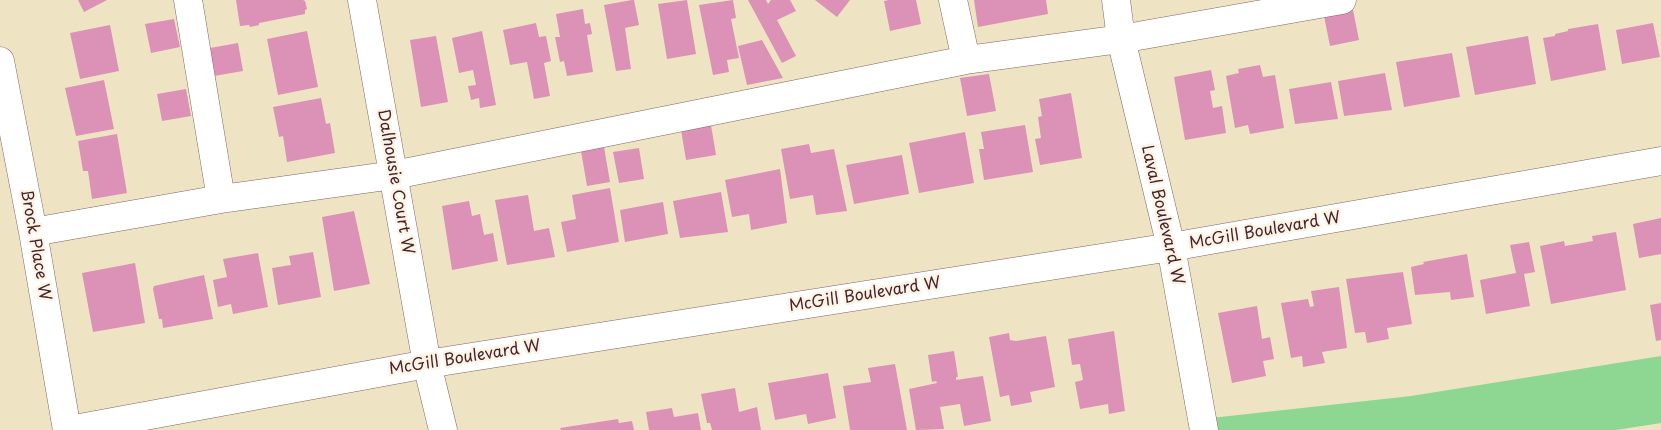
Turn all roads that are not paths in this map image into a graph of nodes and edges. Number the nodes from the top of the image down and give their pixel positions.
1 (188, 0) edge
2 (362, 0) edge
3 (953, 0) edge
4 (1116, 0) edge
5 (1342, 0) edge
6 (1121, 39) junction
7 (966, 60) junction
8 (0, 61) edge
9 (1661, 161) edge
10 (394, 175) junction
11 (221, 200) junction
12 (34, 232) junction
13 (1171, 247) junction
14 (427, 364) junction
15 (68, 430) edge
16 (443, 430) edge
17 (1204, 430) edge

1 - 11 street
2 - 10 street, Dalhousie Court W
3 - 7 street
4 - 6 street, Laval Boulevard W
5 - 6 street
6 - 7 street
6 - 13 street, Laval Boulevard W
7 - 10 street
8 - 12 street, Brock Place W
9 - 13 street, McGill Boulevard W
10 - 11 street
10 - 14 street, Dalhousie Court W
11 - 12 street
12 - 15 street, Brock Place W
13 - 14 street, McGill Boulevard W
13 - 17 street, Laval Boulevard W
14 - 15 street, McGill Boulevard W
14 - 16 street, Dalhousie Court W

